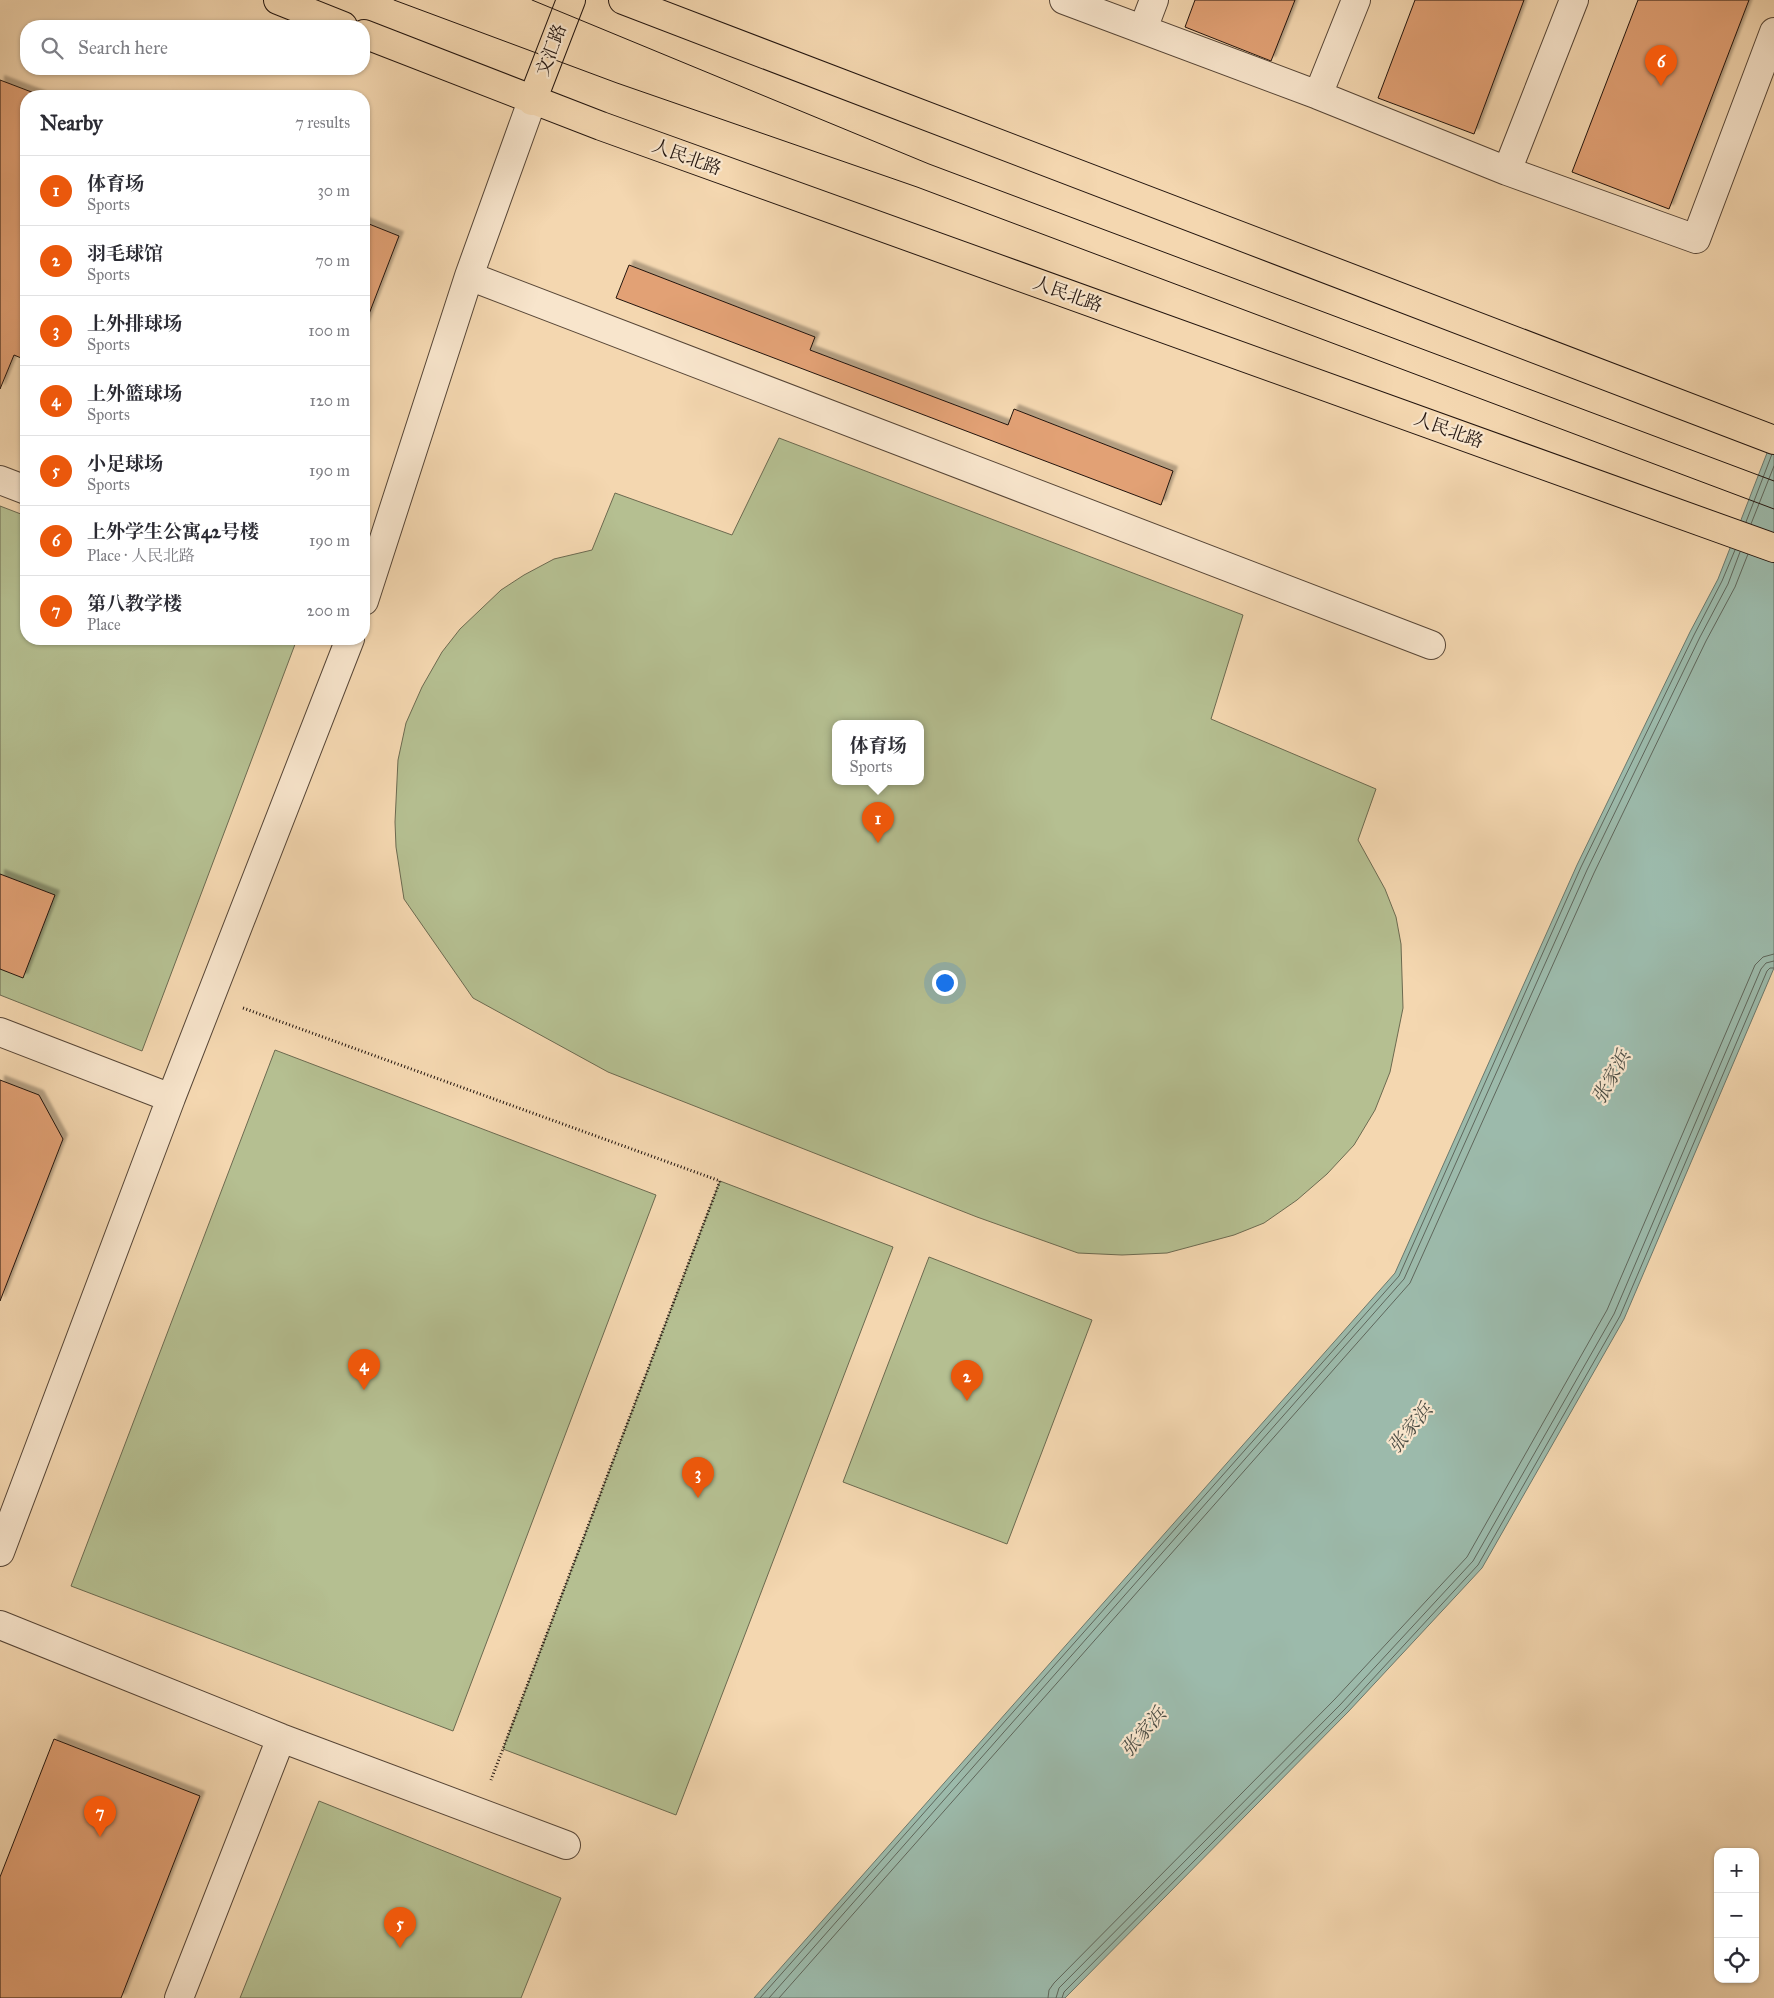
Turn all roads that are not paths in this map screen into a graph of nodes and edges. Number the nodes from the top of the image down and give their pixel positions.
1 (278, 0) edge
2 (571, 0) edge
3 (623, 0) edge
4 (1064, 0) edge
5 (1154, 0) edge
6 (1356, 0) edge
7 (1574, 0) edge
8 (328, 20) edge
9 (1143, 29) junction
10 (1774, 32) edge
11 (370, 36) edge
12 (1318, 95) junction
13 (532, 101) junction
14 (1507, 171) junction
15 (469, 276) junction
16 (1774, 440) edge
17 (0, 480) edge
18 (20, 488) edge
19 (1774, 548) edge
20 (370, 582) edge
21 (348, 645) edge
22 (1431, 645) dead end
23 (0, 1032) edge
24 (171, 1098) junction
25 (0, 1552) edge
26 (0, 1625) edge
27 (281, 1738) junction
28 (566, 1845) dead end
29 (179, 1998) edge

1 - 8 main road
2 - 13 main road, 文汇路
3 - 16 main road
4 - 9 street
5 - 9 street
6 - 12 street
7 - 14 street
9 - 12 street
10 - 14 street
11 - 13 main road, 人民北路
12 - 14 street
13 - 15 street
13 - 19 main road, 人民北路
15 - 20 street
15 - 22 street
17 - 18 street
21 - 24 street
23 - 24 street
24 - 25 street
26 - 27 street
27 - 28 street
27 - 29 street

